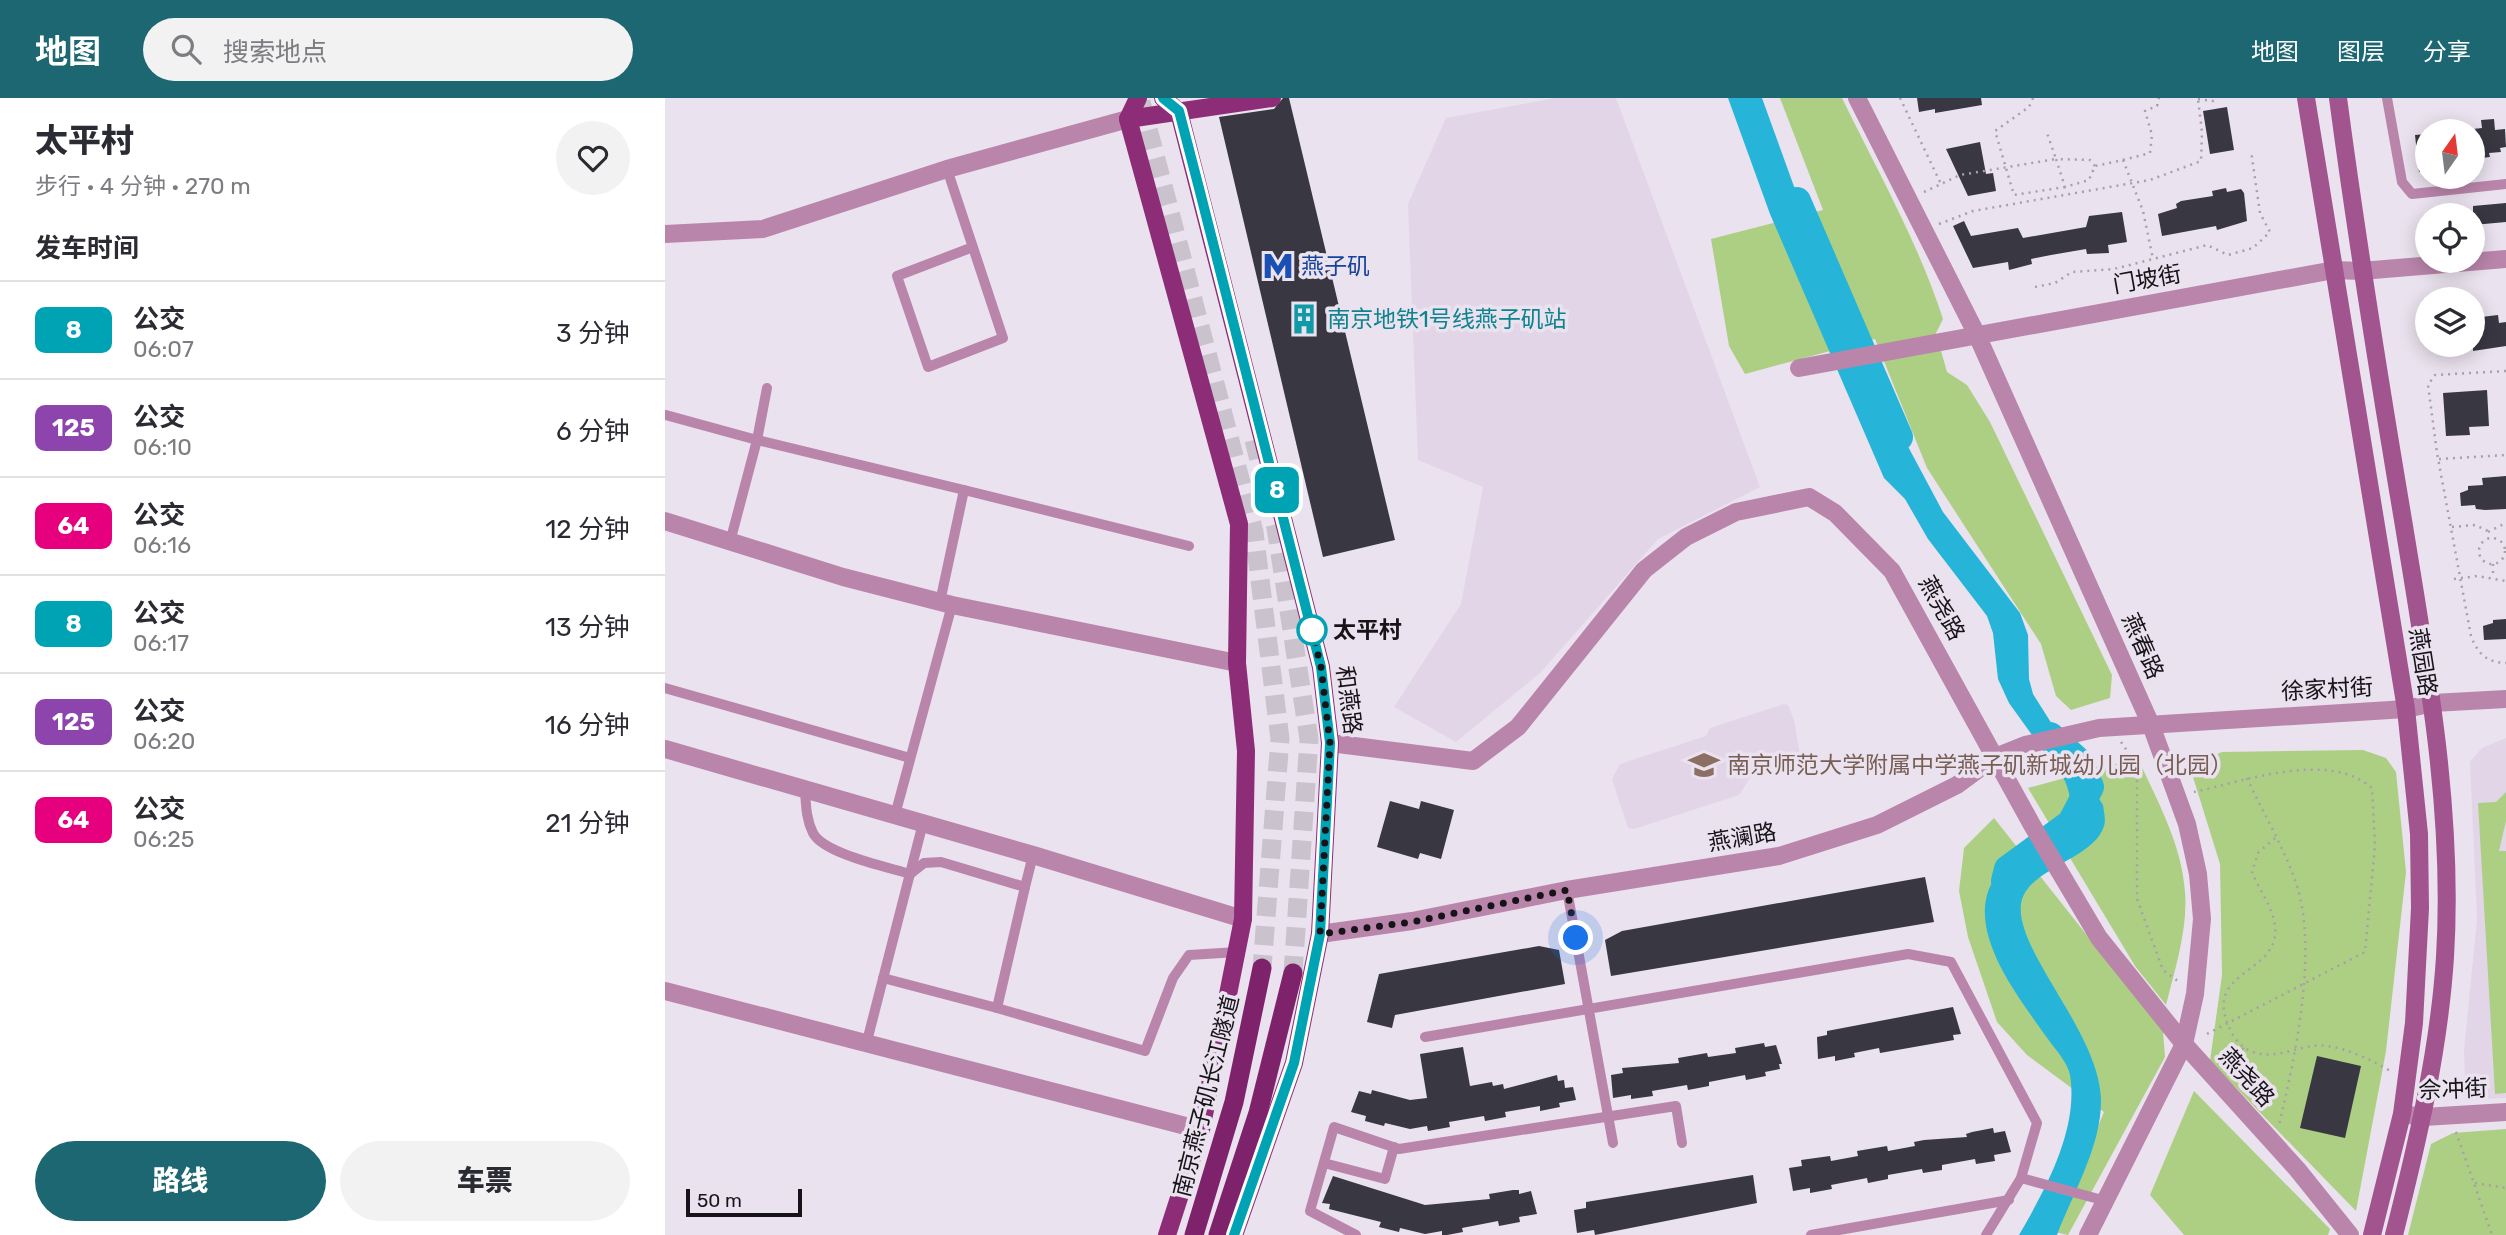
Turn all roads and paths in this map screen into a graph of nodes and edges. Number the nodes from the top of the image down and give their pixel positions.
1 (1138, 98) edge
2 (1163, 98) edge
3 (1272, 98) edge
4 (1857, 98) edge
5 (1900, 98) edge
6 (2033, 98) edge
7 (2159, 98) edge
8 (2218, 98) edge
9 (2306, 98) edge
10 (2338, 98) edge
11 (2388, 98) edge
12 (2197, 99) edge
13 (1179, 111) junction
14 (1128, 118) junction
15 (2047, 133) dead end
16 (2251, 151) dead end
17 (2056, 159) junction
18 (2123, 160) junction
19 (2095, 166) junction
20 (2006, 168) junction
21 (947, 169) junction
22 (1941, 184) junction
23 (2133, 184) junction
24 (2506, 184) edge
25 (2065, 187) junction
26 (1909, 200) junction
27 (1924, 229) junction
28 (665, 234) edge
29 (973, 247) junction
30 (2153, 259) junction
31 (2506, 259) edge
32 (2334, 270) junction
33 (2361, 271) junction
34 (2035, 287) dead end
35 (1977, 335) junction
36 (1799, 368) dead end
37 (2506, 371) edge
38 (767, 388) dead end
39 (666, 415) edge
40 (757, 440) junction
41 (2506, 455) edge
42 (2438, 459) junction
43 (964, 490) junction
44 (665, 521) edge
45 (2506, 523) edge
46 (2452, 527) junction
47 (2488, 531) junction
48 (2490, 537) junction
49 (730, 542) junction
50 (1189, 546) dead end
51 (2493, 564) junction
52 (2493, 577) junction
53 (2462, 578) junction
54 (2454, 579) dead end
55 (2506, 581) edge
56 (946, 603) junction
57 (1237, 663) junction
58 (2506, 663) edge
59 (665, 688) edge
60 (2506, 699) edge
61 (2433, 703) junction
62 (2406, 709) junction
63 (2151, 724) junction
64 (2104, 727) junction
65 (1330, 743) junction
66 (665, 750) edge
67 (1995, 757) junction
68 (910, 758) junction
69 (2247, 778) junction
70 (805, 790) junction
71 (2177, 795) junction
72 (895, 815) junction
73 (923, 823) junction
74 (2275, 838) junction
75 (1033, 855) junction
76 (910, 874) junction
77 (1025, 887) junction
78 (1567, 890) junction
79 (1243, 919) junction
80 (1320, 934) junction
81 (1238, 952) junction
82 (1262, 968) tunnel mouth
83 (1293, 972) tunnel mouth
84 (883, 978) junction
85 (2303, 984) junction
86 (665, 992) edge
87 (2195, 995) junction
88 (997, 1008) junction
89 (1588, 1009) junction
90 (2228, 1026) junction
91 (1425, 1037) dead end
92 (2184, 1044) junction
93 (866, 1045) junction
94 (2244, 1046) junction
95 (2294, 1051) junction
96 (2407, 1073) junction
97 (2228, 1093) junction
98 (2506, 1112) edge
99 (2402, 1114) junction
100 (1607, 1115) junction
101 (2450, 1115) junction
102 (2424, 1117) junction
103 (1201, 1130) junction
104 (1613, 1143) dead end
105 (1682, 1143) dead end
106 (2274, 1143) junction
107 (1394, 1147) junction
108 (1324, 1163) junction
109 (2021, 1178) junction
110 (2474, 1182) junction
111 (2506, 1188) edge
112 (2009, 1200) junction
113 (2106, 1201) junction
114 (1167, 1235) edge
115 (1194, 1235) edge
116 (1218, 1235) edge
117 (1234, 1235) edge
118 (1356, 1235) edge
119 (1811, 1235) edge
120 (1986, 1235) edge
121 (2088, 1235) edge
122 (2350, 1235) edge
123 (2372, 1235) edge
124 (2394, 1235) edge
125 (2492, 1235) edge

1 - 14 main road
2 - 13 main road
3 - 13 main road
4 - 26 street, 燕春路
5 - 22 path
6 - 20 path
7 - 18 path
8 - 12 path
9 - 32 main road, 燕园路
10 - 33 main road, 燕园路
11 - 24 lane
12 - 23 path
13 - 14 main road
13 - 65 main road, 和燕路
14 - 21 street
14 - 57 main road
15 - 17 path
16 - 30 path
17 - 19 path
17 - 20 path
17 - 25 path
18 - 19 path
18 - 23 path
19 - 25 path
20 - 22 path
20 - 25 path
21 - 28 street
21 - 29 lane
22 - 26 path
23 - 27 path
23 - 30 path
26 - 27 street, 燕春路
27 - 35 street, 燕春路
29 - 29 lane
30 - 34 path
31 - 33 street, 门坡街
32 - 33 street, 门坡街
32 - 35 street, 门坡街
32 - 62 main road, 燕园路
33 - 61 main road, 燕园路
35 - 36 street, 门坡街
35 - 63 street, 燕春路
37 - 42 path
38 - 40 lane
39 - 40 lane
40 - 43 lane
40 - 49 lane
41 - 42 path
42 - 46 path
43 - 50 lane
43 - 56 lane
44 - 49 street
45 - 47 path
46 - 47 path
46 - 53 path
47 - 48 path
48 - 51 path
48 - 51 path
49 - 56 street
51 - 52 path
52 - 53 path
52 - 55 path
53 - 54 path
53 - 58 path
56 - 57 street
56 - 68 lane
57 - 79 main road
59 - 68 lane
60 - 61 street, 徐家村街
61 - 62 street, 徐家村街
61 - 102 main road, 燕园路
62 - 63 street, 徐家村街
62 - 96 main road, 燕园路
63 - 64 street, 燕澜路
63 - 71 street, 燕春路
64 - 67 street, 燕澜路
64 - 87 path
65 - 67 street, 燕尧路
65 - 80 main road, 和燕路
66 - 70 street
67 - 78 street, 燕澜路
67 - 92 street, 燕尧路
68 - 72 lane
69 - 71 path
69 - 74 path
69 - 85 path
70 - 72 street
70 - 76 lane
71 - 87 street, 燕春路
72 - 73 street
73 - 75 street
73 - 76 lane
74 - 85 path
74 - 90 path
75 - 77 lane
75 - 79 street
76 - 77 lane
76 - 84 lane
77 - 88 lane
78 - 80 street, 燕澜路
78 - 89 lane
79 - 81 main road
80 - 117 main road, 和燕路
81 - 88 lane
81 - 103 main road
82 - 115 highway, 南京燕子矶长江隧道
83 - 116 highway, 南京燕子矶长江隧道
84 - 88 lane
84 - 93 lane
85 - 90 path
85 - 95 path
86 - 93 street
87 - 92 street, 燕春路
89 - 91 lane
89 - 100 lane
89 - 109 lane
90 - 92 path
90 - 94 path
92 - 97 street, 燕尧路
92 - 113 street, 燕春路
93 - 103 street
94 - 95 path
94 - 97 path
95 - 96 path
95 - 106 path
96 - 99 main road, 燕园路
97 - 106 street, 燕尧路
98 - 101 street, 佘冲街
99 - 102 street, 佘冲街
99 - 123 main road, 燕园路
100 - 104 lane
100 - 105 lane
100 - 107 lane
101 - 102 street, 佘冲街
101 - 110 path
102 - 124 main road, 燕园路
103 - 114 main road
106 - 122 street, 燕尧路
107 - 108 lane
107 - 108 lane
108 - 118 lane
109 - 112 lane
109 - 113 lane
110 - 111 path
110 - 125 path
112 - 119 lane
112 - 120 lane
113 - 121 street, 燕春路

